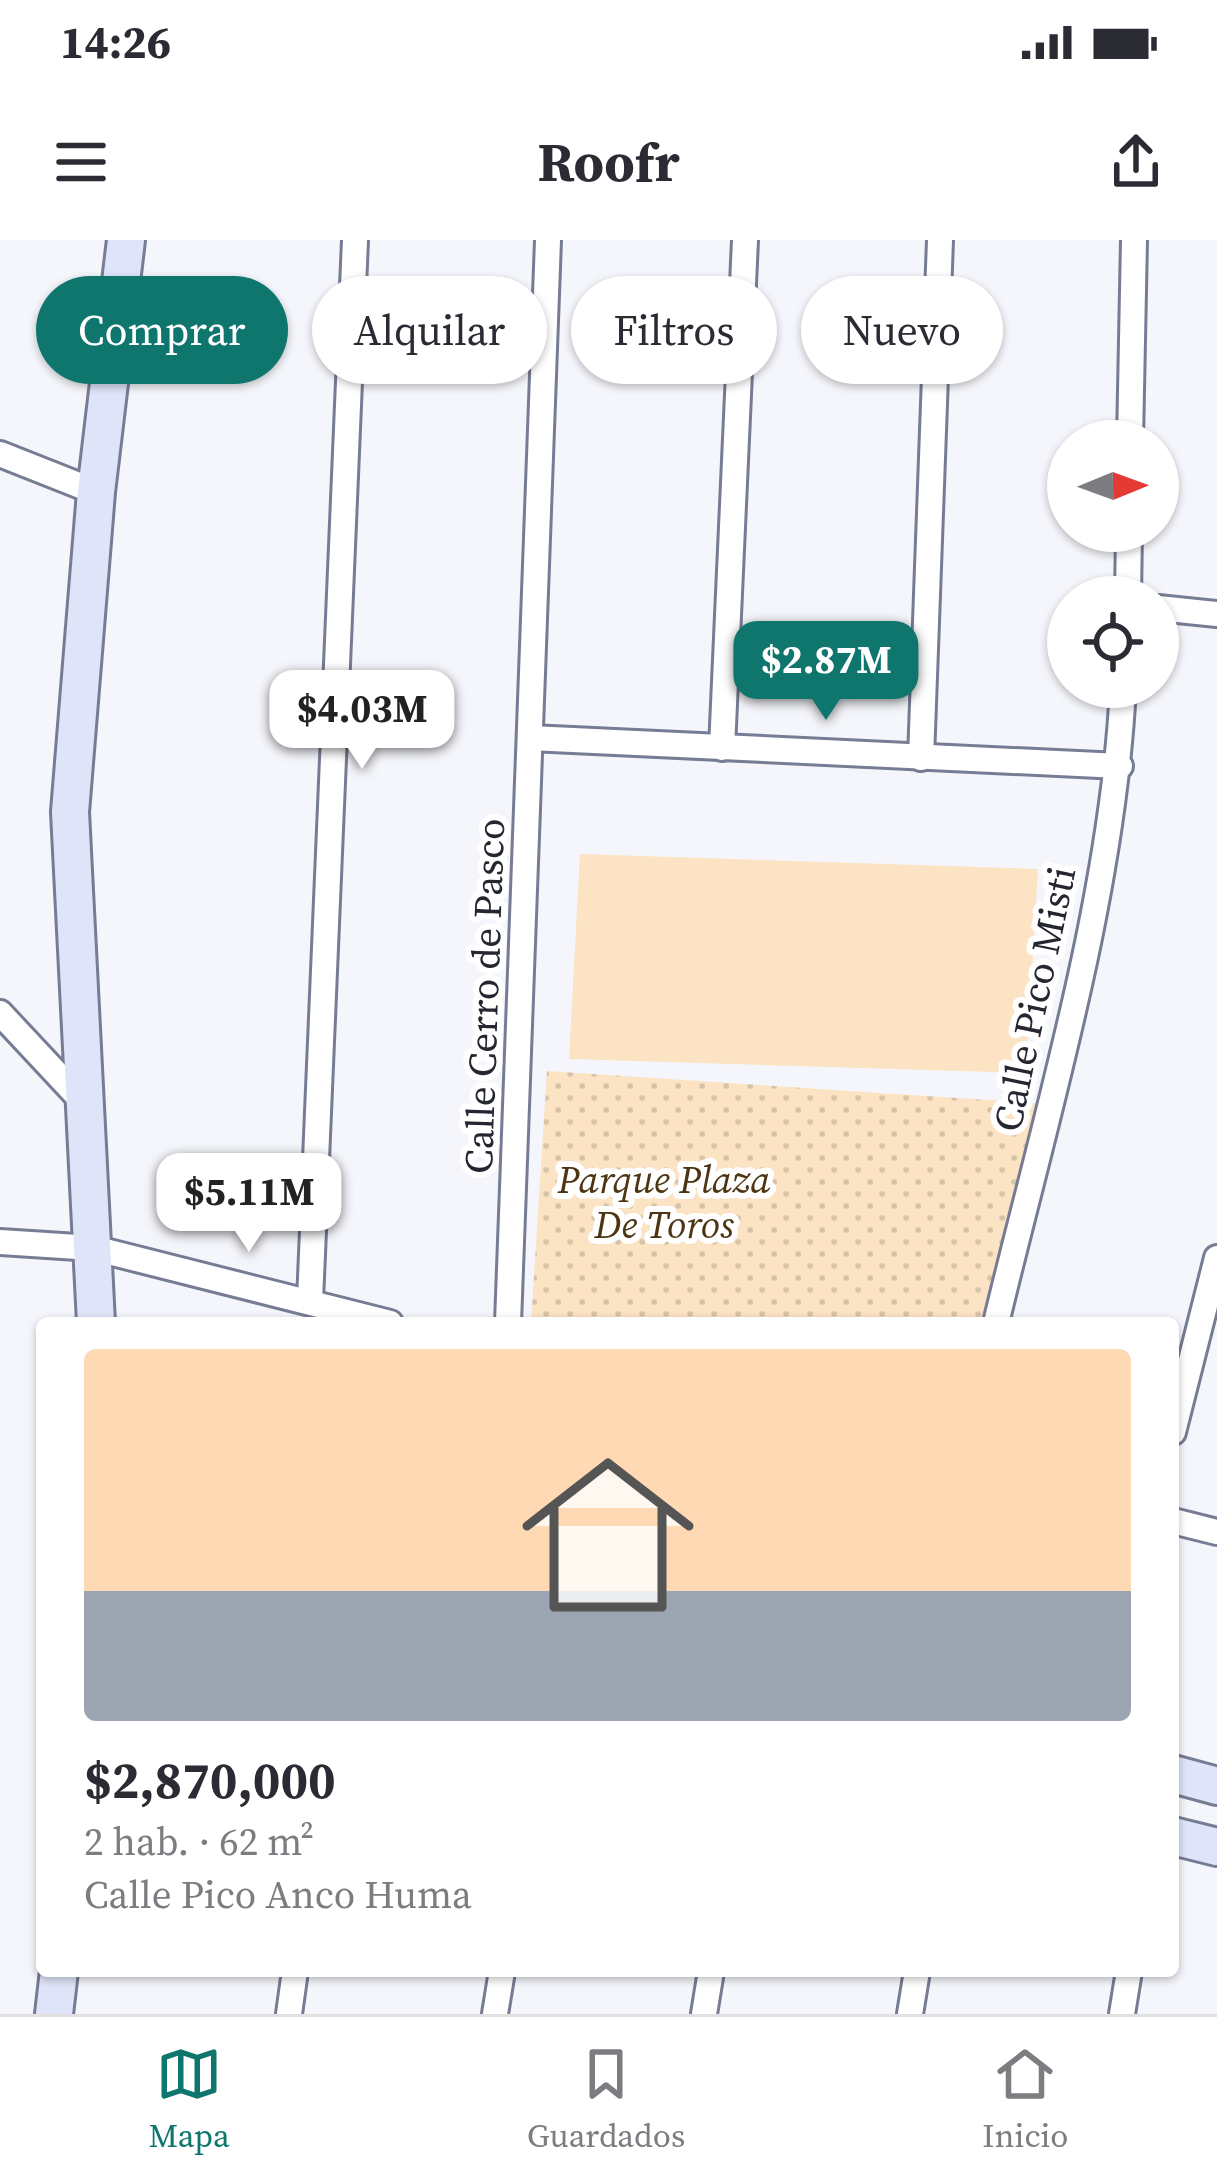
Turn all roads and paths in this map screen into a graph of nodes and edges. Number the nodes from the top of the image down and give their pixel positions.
1 (355, 240) edge
2 (548, 240) edge
3 (745, 240) edge
4 (940, 240) edge
5 (1134, 240) edge
6 (121, 242) edge
7 (1130, 420) edge
8 (0, 454) edge
9 (96, 492) junction
10 (1179, 610) edge
11 (1217, 614) edge
12 (1123, 708) edge
13 (530, 738) junction
14 (722, 748) junction
15 (921, 758) junction
16 (1120, 766) junction
17 (0, 1013) edge
18 (86, 1106) junction
19 (0, 1242) edge
20 (93, 1248) junction
21 (1217, 1258) edge
22 (310, 1301) junction
23 (96, 1317) edge
24 (368, 1317) edge
25 (508, 1317) edge
26 (997, 1317) edge
27 (1179, 1408) edge
28 (1179, 1523) edge
29 (1217, 1532) edge
30 (1179, 1776) edge
31 (1217, 1786) edge
32 (1179, 1838) edge
33 (1217, 1847) edge
34 (57, 1977) edge
35 (295, 1977) edge
36 (501, 1977) edge
37 (710, 1977) edge
38 (916, 1977) edge
39 (1129, 1977) edge
40 (54, 2014) edge
41 (289, 2014) edge
42 (495, 2014) edge
43 (704, 2014) edge
44 (910, 2014) edge
45 (1122, 2014) edge

1 - 22 street
2 - 13 street, Calle Cerro de Pasco
3 - 14 street
4 - 15 street
5 - 7 street
6 - 9 street
8 - 9 street
9 - 18 street
10 - 11 street
12 - 16 street, Calle Pico Misti
13 - 14 street
13 - 25 street, Calle Cerro de Pasco
14 - 15 street
15 - 16 street
16 - 26 street, Calle Pico Misti
17 - 18 street
18 - 20 street
19 - 20 street
20 - 22 street
20 - 23 street
21 - 27 street
22 - 24 street
28 - 29 street
30 - 31 street
32 - 33 street
34 - 40 street
35 - 41 street
36 - 42 street
37 - 43 street
38 - 44 street
39 - 45 street

